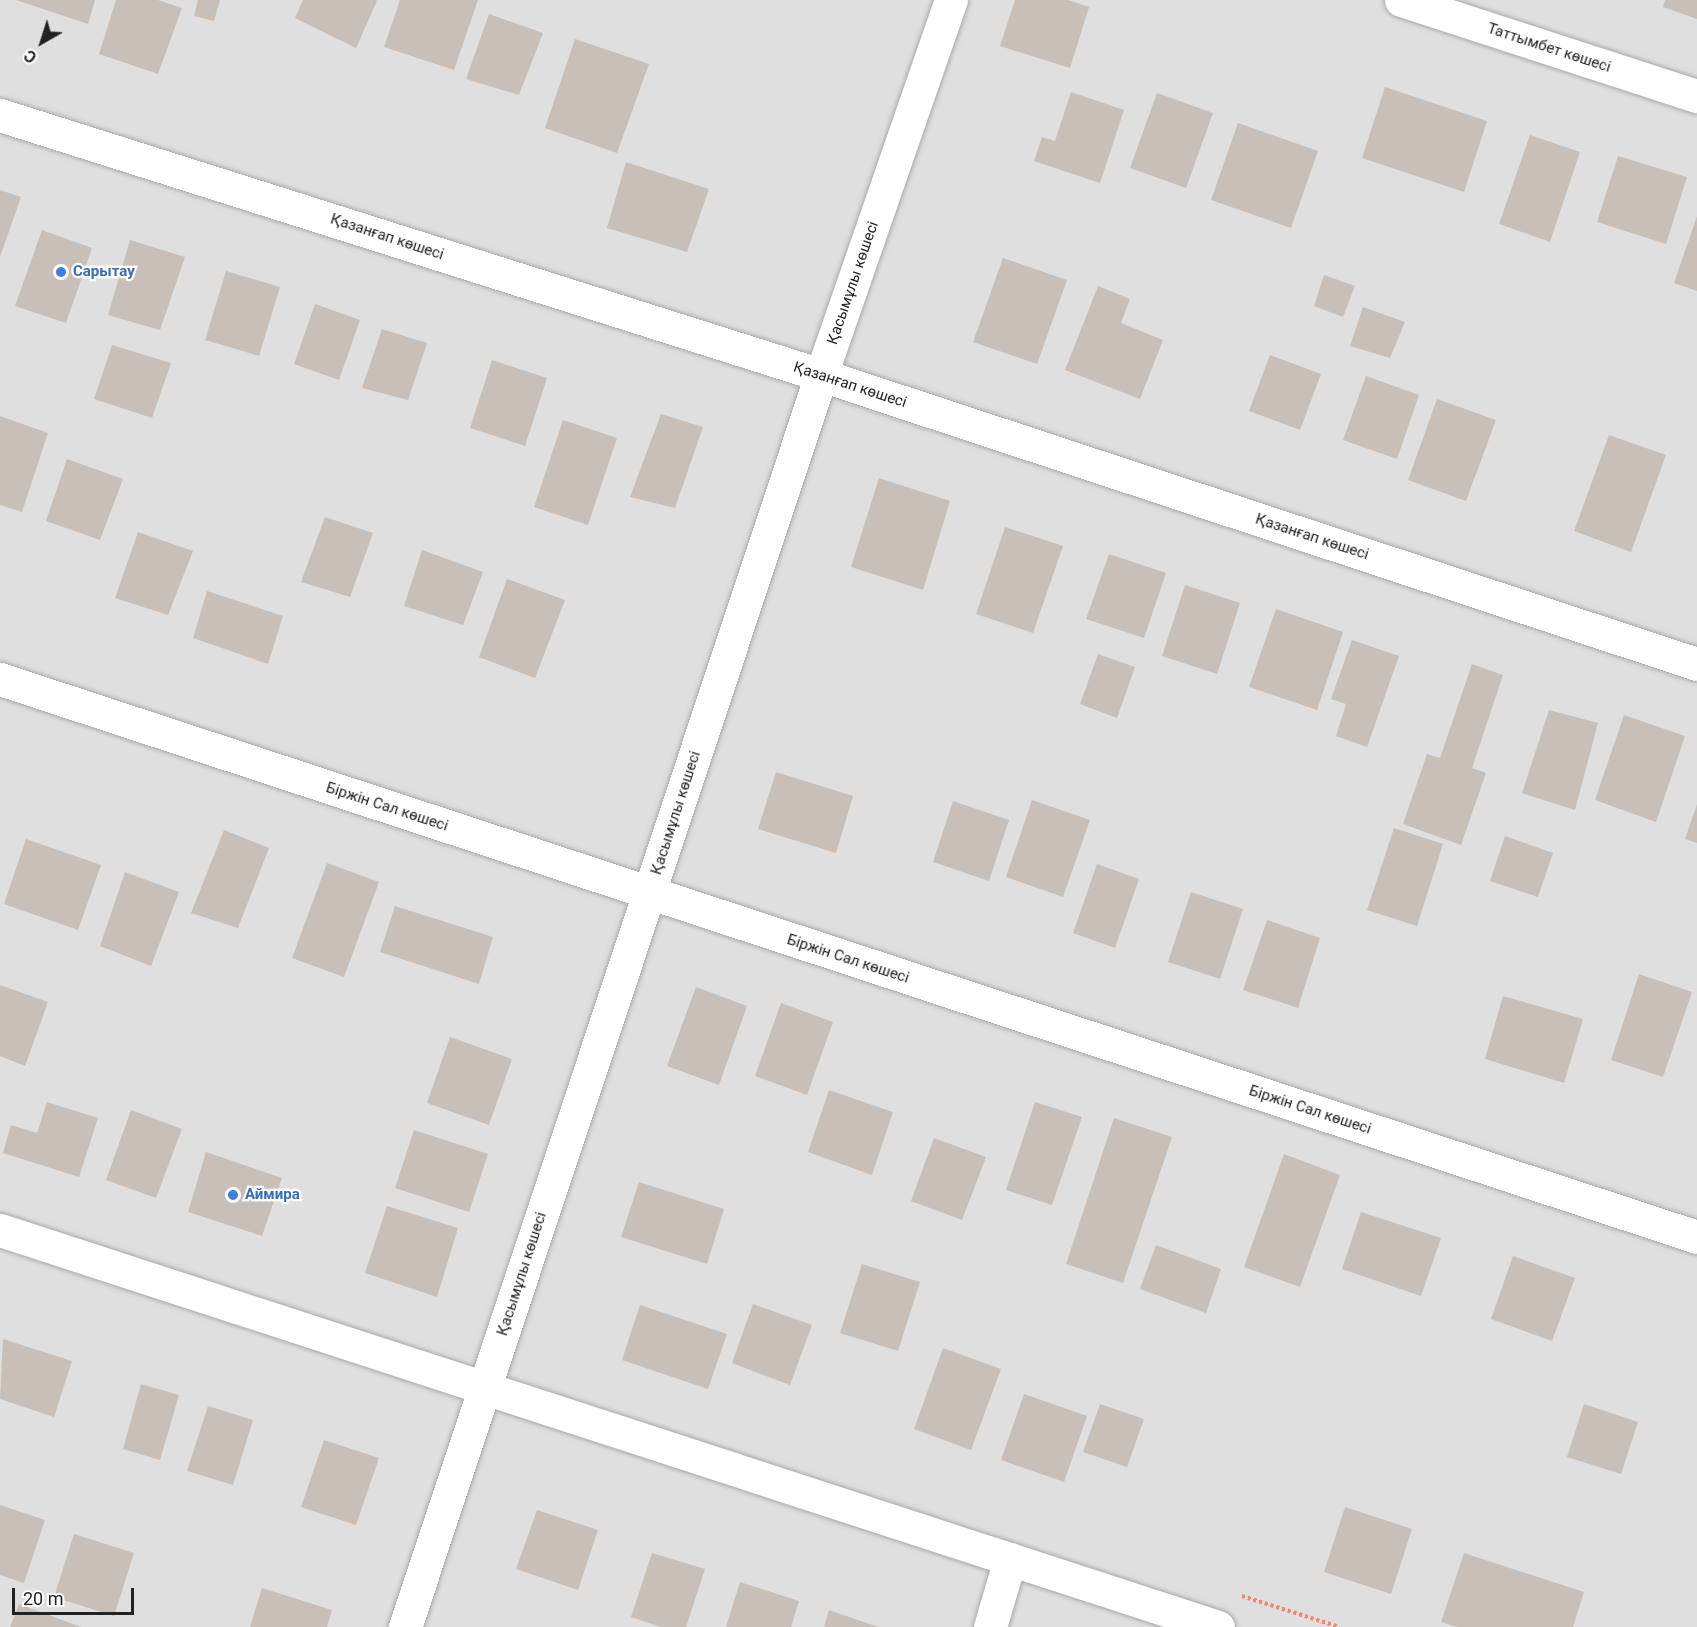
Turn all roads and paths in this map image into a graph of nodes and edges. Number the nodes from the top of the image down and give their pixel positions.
1 (951, 0) edge
2 (1401, 0) edge
3 (1697, 96) edge
4 (0, 115) edge
5 (821, 375) junction
6 (1697, 664) edge
7 (0, 678) edge
8 (649, 894) junction
9 (0, 1230) edge
10 (1697, 1237) edge
11 (485, 1388) junction
12 (1010, 1559) junction
13 (405, 1627) edge
14 (990, 1627) edge
15 (1218, 1627) edge

1 - 5 street, Қасымұлы көшесі
2 - 3 street, Таттымбет көшесі
4 - 5 street, Қазанғап көшесі
5 - 6 street, Қазанғап көшесі
5 - 8 street, Қасымұлы көшесі
7 - 8 street, Біржін Сал көшесі
8 - 10 street, Біржін Сал көшесі
8 - 11 street, Қасымұлы көшесі
9 - 11 street
11 - 12 street
11 - 13 street, Қасымұлы көшесі
12 - 14 street
12 - 15 street

